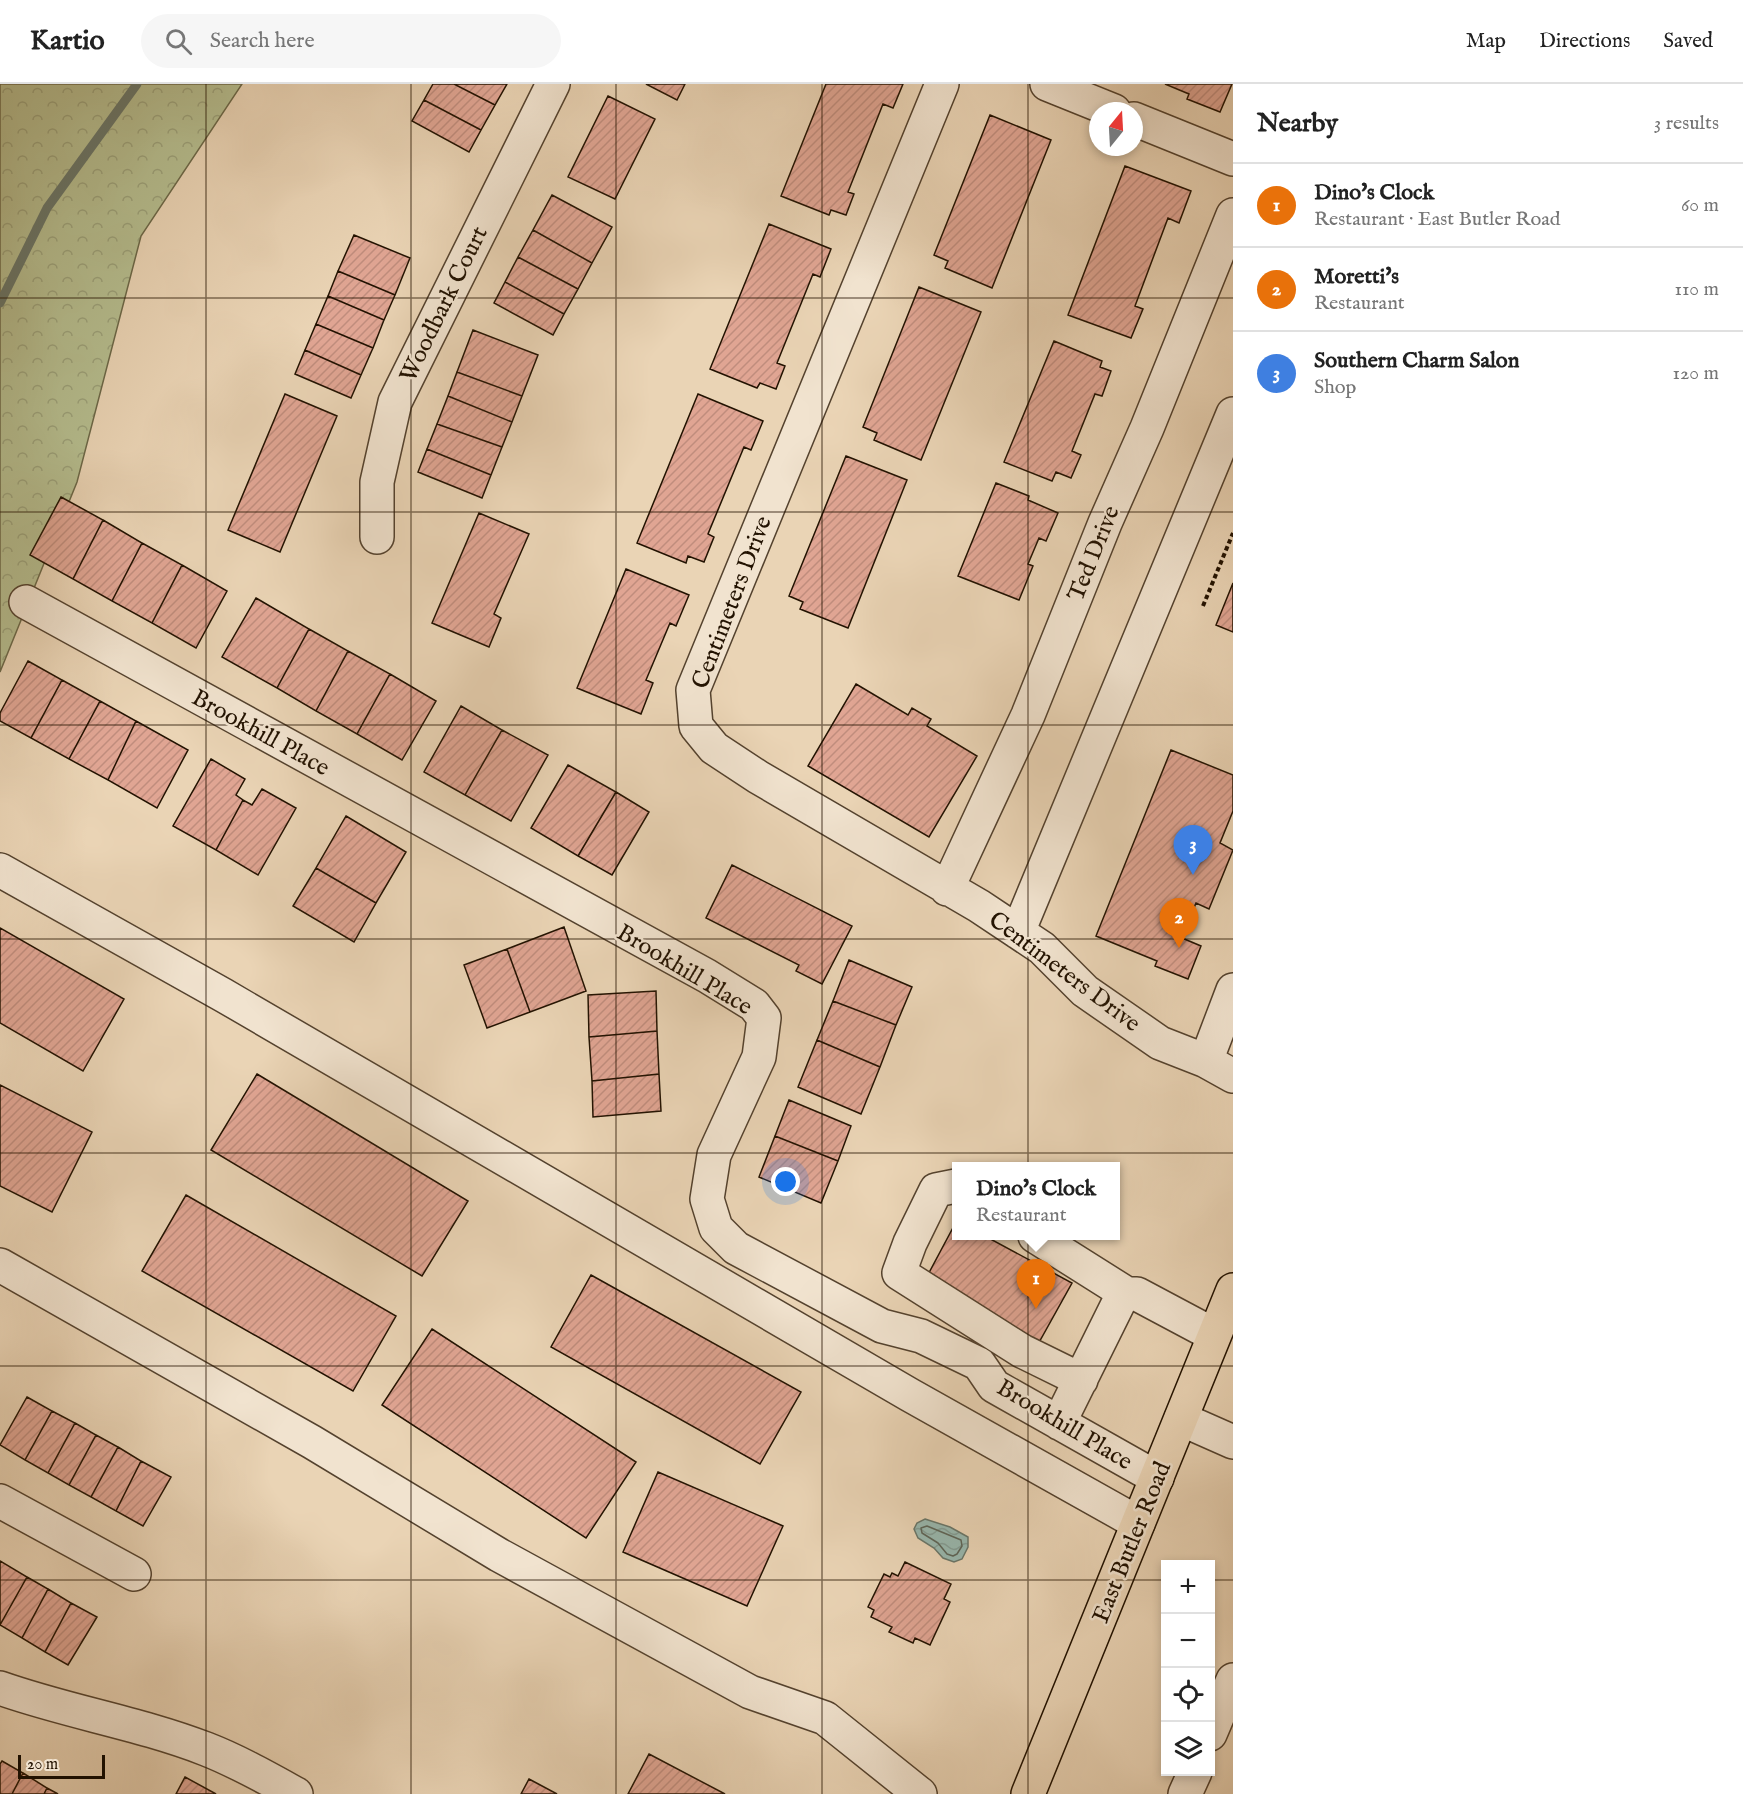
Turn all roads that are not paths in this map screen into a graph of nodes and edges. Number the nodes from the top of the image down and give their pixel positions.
1 (553, 84) edge
2 (942, 84) edge
3 (1047, 84) edge
4 (1092, 102) edge
5 (1143, 123) edge
6 (1233, 159) edge
7 (1233, 215) edge
8 (1233, 414) edge
9 (377, 537) dead end
10 (26, 602) dead end
11 (0, 870) edge
12 (947, 889) junction
13 (1018, 932) junction
14 (1233, 990) edge
15 (1219, 1069) edge
16 (952, 1187) edge
17 (1041, 1240) edge
18 (0, 1265) edge
19 (1233, 1290) edge
20 (1127, 1294) junction
21 (1214, 1335) junction
22 (1081, 1380) junction
23 (1181, 1419) junction
24 (1059, 1423) junction
25 (1233, 1442) edge
26 (1157, 1478) junction
27 (3, 1511) edge
28 (1138, 1523) junction
29 (134, 1574) dead end
30 (1233, 1680) edge
31 (0, 1688) edge
32 (1215, 1722) edge
33 (1193, 1776) edge
34 (292, 1793) edge
35 (920, 1794) edge
36 (1028, 1794) edge
37 (1185, 1794) edge

1 - 9 street, Woodbark Court
2 - 12 street, Centimeters Drive
3 - 4 street
5 - 6 street
7 - 12 street, Ted Drive
8 - 13 street
10 - 24 street, Brookhill Place
11 - 28 street
12 - 13 street, Centimeters Drive
13 - 15 street, Centimeters Drive
14 - 15 street
16 - 22 street
17 - 20 street
18 - 35 street
19 - 21 main road, East Butler Road
20 - 21 street
20 - 22 street
21 - 23 main road, East Butler Road
22 - 24 street
23 - 25 street
23 - 26 main road, East Butler Road
24 - 26 street, Brookhill Place
26 - 28 main road, East Butler Road
27 - 29 street
28 - 36 main road, East Butler Road
30 - 32 street
31 - 34 street
33 - 37 street

